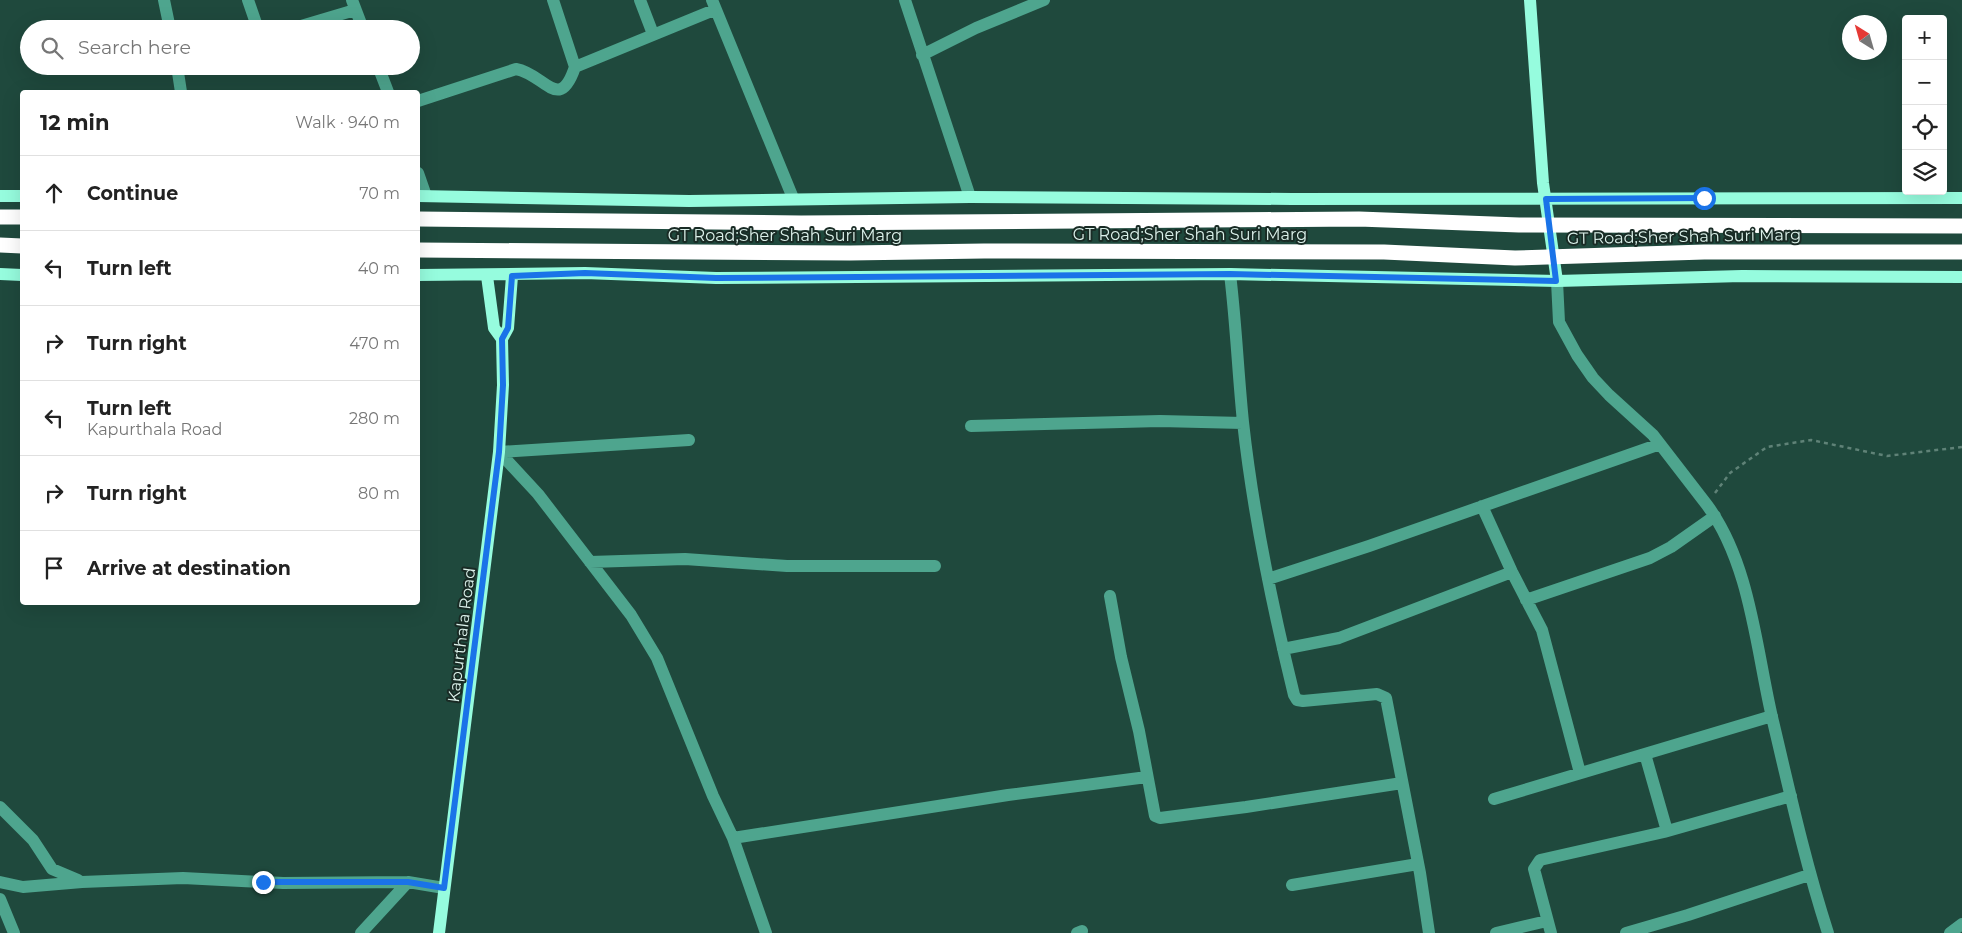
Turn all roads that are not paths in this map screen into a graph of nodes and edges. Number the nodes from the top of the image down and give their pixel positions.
1 (164, 0) edge
2 (248, 0) edge
3 (553, 0) edge
4 (640, 0) edge
5 (905, 0) edge
6 (1044, 0) edge
7 (1530, 0) edge
8 (353, 5) edge
9 (713, 5) edge
10 (168, 20) edge
11 (255, 20) edge
12 (315, 20) edge
13 (359, 20) edge
14 (652, 34) junction
15 (922, 54) junction
16 (576, 67) junction
17 (179, 75) edge
18 (381, 75) edge
19 (181, 90) edge
20 (387, 90) edge
21 (420, 100) edge
22 (0, 196) edge
23 (20, 196) edge
24 (422, 196) edge
25 (970, 197) junction
26 (794, 198) junction
27 (1962, 198) edge
28 (1546, 199) junction
29 (0, 217) edge
30 (20, 217) edge
31 (420, 219) edge
32 (1962, 226) edge
33 (0, 245) edge
34 (20, 246) edge
35 (420, 250) edge
36 (1962, 252) edge
37 (0, 274) edge
38 (1230, 274) junction
39 (20, 275) edge
40 (420, 275) edge
41 (487, 276) junction
42 (512, 276) junction
43 (1962, 277) edge
44 (1556, 281) junction
45 (502, 339) junction
46 (1244, 423) junction
47 (971, 426) dead end
48 (689, 440) dead end
49 (1660, 444) junction
50 (499, 452) junction
51 (1482, 506) junction
52 (1715, 516) junction
53 (590, 562) junction
54 (935, 566) dead end
55 (1512, 572) junction
56 (1268, 578) junction
57 (1110, 596) dead end
58 (1526, 600) junction
59 (1283, 649) junction
60 (1772, 716) junction
61 (1645, 754) junction
62 (1580, 773) junction
63 (1147, 777) junction
64 (1402, 783) junction
65 (1791, 796) junction
66 (1494, 799) dead end
67 (0, 807) edge
68 (1667, 831) junction
69 (732, 838) junction
70 (1418, 864) junction
71 (1809, 875) junction
72 (0, 882) edge
73 (82, 882) junction
74 (408, 882) junction
75 (1292, 884) dead end
76 (444, 888) junction
77 (0, 899) edge
78 (1962, 924) edge
79 (1549, 927) edge
80 (14, 933) edge
81 (361, 933) edge
82 (440, 933) edge
83 (766, 933) edge
84 (1429, 933) edge
85 (1496, 933) edge
86 (1626, 933) edge
87 (1828, 933) edge
88 (1950, 933) edge

1 - 10 street
2 - 11 street
3 - 16 street
4 - 14 street
5 - 15 street
6 - 15 street
7 - 28 main road
8 - 12 street
8 - 13 street
9 - 14 street
9 - 26 street
14 - 16 street
15 - 25 street
16 - 21 street
17 - 19 street
18 - 20 street
22 - 23 main road
24 - 26 main road
25 - 26 main road
25 - 28 main road
27 - 28 main road
28 - 44 main road
29 - 30 highway
31 - 32 highway, GT Road;Sher Shah Suri Marg
33 - 34 highway
35 - 36 highway, GT Road;Sher Shah Suri Marg
37 - 39 main road
38 - 42 main road
38 - 44 main road
38 - 46 street
40 - 41 main road
41 - 42 main road
41 - 45 main road, Kapurthala Road
42 - 45 main road, Kapurthala Road
43 - 44 main road
44 - 49 street
45 - 50 main road, Kapurthala Road
46 - 47 street
46 - 56 street
48 - 50 street
49 - 51 street
49 - 52 street
50 - 53 street
50 - 76 main road, Kapurthala Road
51 - 55 street
51 - 56 street
52 - 58 street
52 - 60 street
53 - 54 street
53 - 69 street
55 - 58 street
55 - 59 street
56 - 59 street
57 - 63 street
58 - 62 street
59 - 64 street
60 - 61 street
60 - 65 street
61 - 62 street
61 - 68 street
62 - 66 street
63 - 64 street
63 - 69 street
64 - 70 street
65 - 68 street
65 - 71 street
67 - 73 street
68 - 79 street
69 - 83 street
70 - 75 street
70 - 84 street
71 - 86 street
71 - 87 street
72 - 73 street
73 - 74 street
74 - 76 street
74 - 81 street
76 - 82 main road, Kapurthala Road
77 - 80 street
78 - 88 street
79 - 85 street

